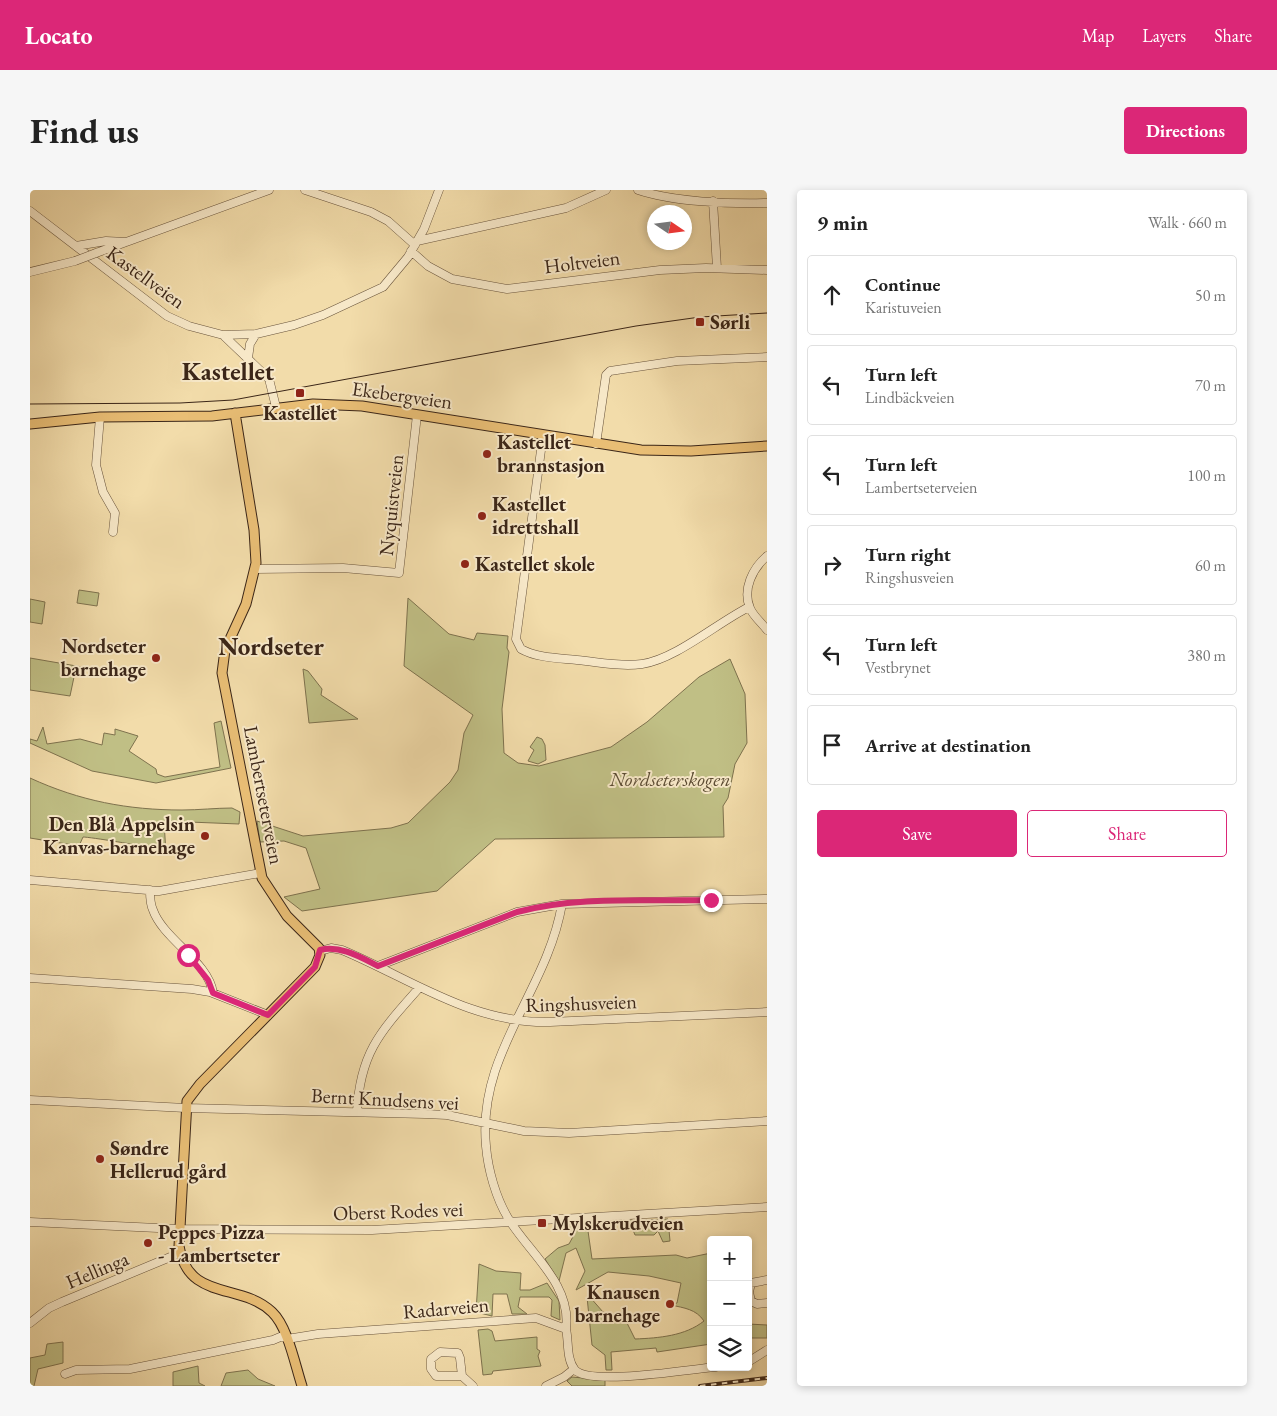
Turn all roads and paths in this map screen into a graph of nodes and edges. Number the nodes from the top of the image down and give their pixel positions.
1 (269, 190) edge
2 (305, 190) edge
3 (439, 190) edge
4 (606, 190) edge
5 (638, 190) edge
6 (713, 201) junction
7 (767, 203) edge
8 (30, 211) edge
9 (126, 242) junction
10 (76, 246) junction
11 (414, 246) junction
12 (717, 268) junction
13 (767, 270) edge
14 (30, 272) edge
15 (256, 334) junction
16 (223, 335) junction
17 (767, 357) edge
18 (248, 358) junction
19 (276, 407) junction
20 (235, 413) junction
21 (418, 415) junction
22 (100, 417) junction
23 (30, 422) edge
24 (543, 435) junction
25 (596, 444) junction
26 (767, 446) edge
27 (113, 532) dead end
28 (767, 556) edge
29 (255, 569) junction
30 (749, 607) junction
31 (767, 630) edge
32 (260, 873) junction
33 (30, 880) edge
34 (150, 890) junction
35 (767, 899) edge
36 (562, 904) junction
37 (320, 950) junction
38 (378, 966) junction
39 (30, 978) edge
40 (419, 988) junction
41 (213, 993) junction
42 (767, 1012) edge
43 (268, 1015) junction
44 (516, 1021) junction
45 (30, 1100) edge
46 (186, 1108) junction
47 (357, 1112) junction
48 (767, 1121) edge
49 (485, 1122) junction
50 (767, 1207) edge
51 (30, 1222) edge
52 (511, 1222) junction
53 (179, 1229) junction
54 (180, 1253) junction
55 (767, 1280) edge
56 (767, 1303) edge
57 (30, 1323) edge
58 (566, 1329) junction
59 (286, 1337) junction
60 (767, 1350) edge
61 (752, 1359) edge
62 (707, 1368) edge
63 (574, 1369) junction
64 (65, 1374) dead end
65 (462, 1376) junction
66 (302, 1386) edge
67 (473, 1386) edge
68 (546, 1386) edge

1 - 9 street
2 - 11 street, Holtveien
3 - 11 street
4 - 11 street
5 - 6 street
6 - 7 street
6 - 12 street
8 - 10 street, Kastellveien
9 - 10 street
9 - 14 street, bridge
10 - 16 street, Kastellveien
11 - 12 street, Holtveien
11 - 15 street
12 - 13 street, Holtveien
15 - 16 street
15 - 18 street
16 - 18 street, Kastellveien
17 - 25 street
18 - 19 street, Kastellveien
19 - 20 main road, Ekebergveien
19 - 21 main road, Ekebergveien
20 - 22 main road, Ekebergveien
20 - 29 main road, Lambertseterveien
21 - 24 main road, Ekebergveien
21 - 29 street, Nyquistveien
22 - 23 main road, Ekebergveien
22 - 27 street
24 - 25 main road, Ekebergveien
24 - 30 street
25 - 26 main road, Ekebergveien
28 - 30 street
29 - 32 main road, Lambertseterveien
30 - 31 street
32 - 34 street
32 - 37 main road, Lambertseterveien
33 - 34 street
34 - 41 street
35 - 36 street
36 - 38 street
36 - 44 street
37 - 38 street, Ringshusveien
37 - 43 main road
38 - 40 street, Ringshusveien
39 - 41 street
40 - 44 street, Ringshusveien
40 - 47 street
41 - 43 street
42 - 44 street, Ringshusveien
43 - 46 main road
44 - 49 street
45 - 46 street, Bernt Knudsens vei
46 - 47 street, Bernt Knudsens vei
46 - 53 main road
47 - 49 street, Bernt Knudsens vei
48 - 49 street, Bernt Knudsens vei
49 - 52 street
50 - 52 street, Oberst Rodes vei
51 - 53 street, Oberst Rodes vei
52 - 53 street, Oberst Rodes vei
52 - 58 street
53 - 54 main road
54 - 57 street, Hellinga
54 - 59 main road
55 - 56 street
58 - 59 street, Radarveien
58 - 63 street
59 - 64 street, Radarveien
59 - 66 main road
60 - 61 street
62 - 63 street
63 - 68 street
65 - 65 street
65 - 67 street

